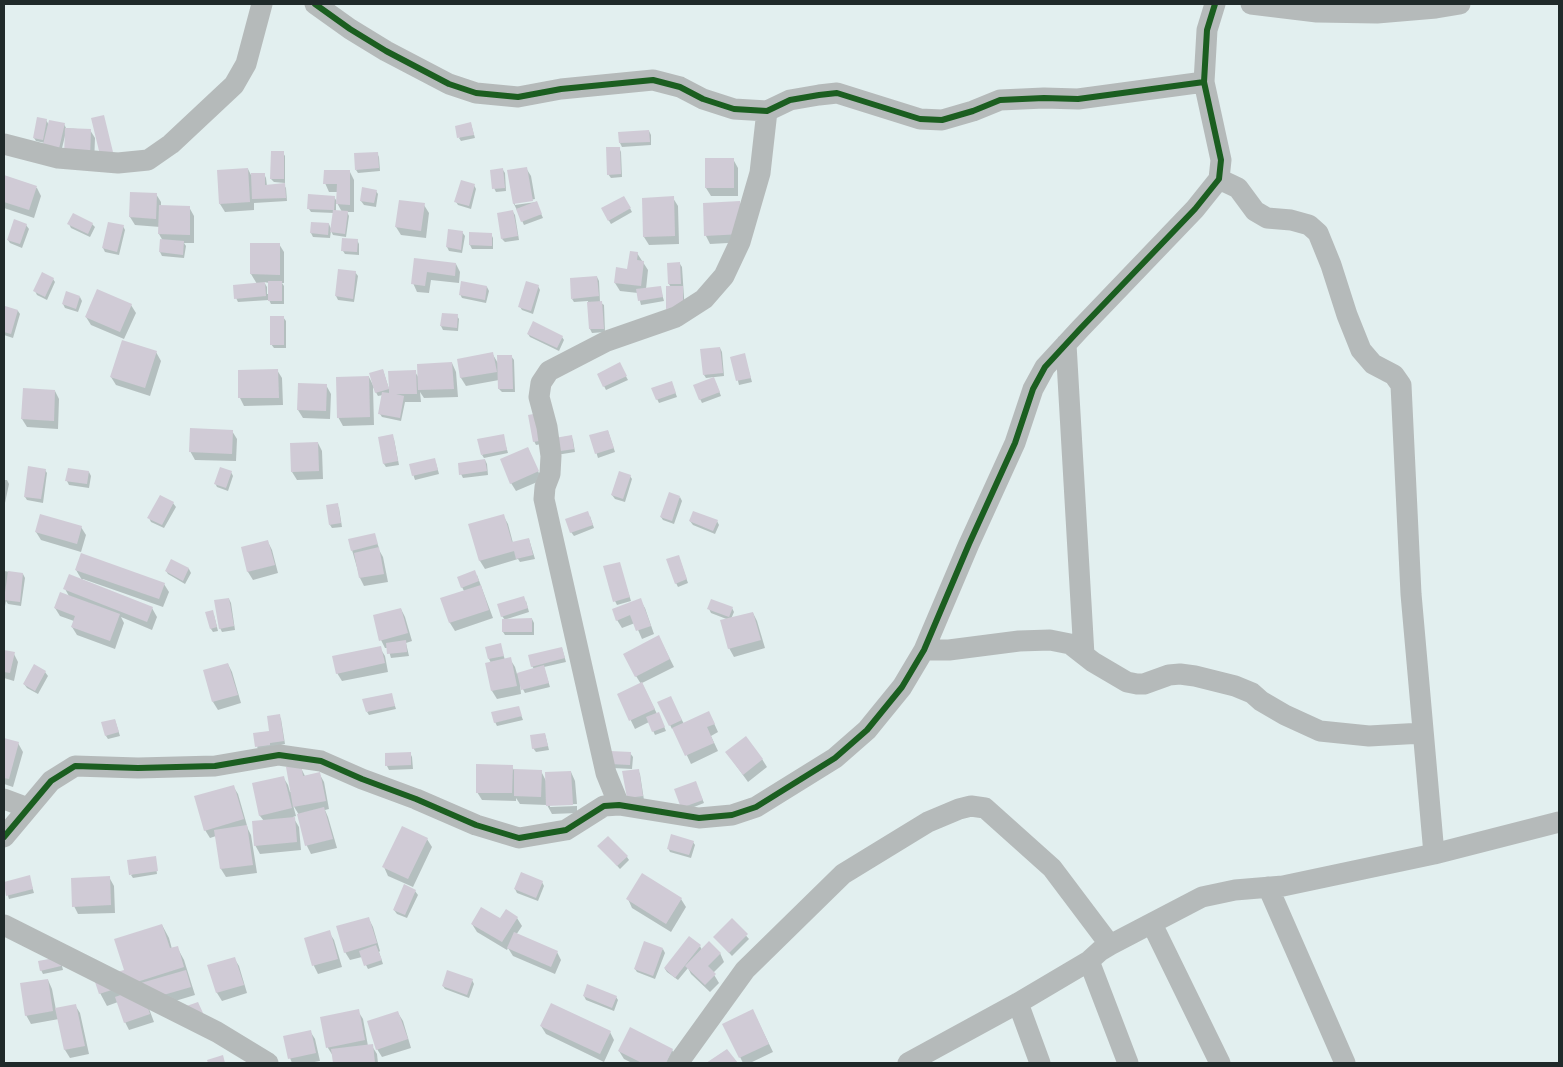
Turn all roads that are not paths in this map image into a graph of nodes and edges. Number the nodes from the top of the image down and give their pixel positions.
1 (262, 4) edge
2 (315, 4) edge
3 (1215, 4) edge
4 (1251, 4) edge
5 (1460, 4) edge
6 (1204, 82) junction
7 (767, 111) junction
8 (4, 144) edge
9 (1219, 179) junction
10 (1066, 344) junction
11 (924, 650) junction
12 (1084, 655) junction
13 (1423, 733) junction
14 (4, 799) edge
15 (619, 805) junction
16 (28, 808) junction
17 (1559, 822) edge
18 (4, 837) edge
19 (1434, 854) junction
20 (1268, 887) junction
21 (1152, 924) junction
22 (4, 925) edge
23 (1110, 945) junction
24 (1089, 961) junction
25 (1018, 1003) junction
26 (268, 1063) edge
27 (678, 1063) edge
28 (908, 1063) edge
29 (1040, 1063) edge
30 (1128, 1063) edge
31 (1220, 1063) edge
32 (1345, 1063) edge

1 - 8 street
2 - 7 street
3 - 6 street
4 - 5 street
6 - 7 street
6 - 9 street
7 - 15 street
9 - 10 street
9 - 13 street
10 - 11 street
10 - 12 street
11 - 12 street
11 - 15 street
12 - 13 street
13 - 19 street
14 - 16 street
15 - 16 street
16 - 18 street
17 - 19 street
19 - 20 street
20 - 21 street
20 - 32 street
21 - 23 street
21 - 31 street
22 - 26 street
23 - 24 street
23 - 27 street
24 - 25 street
24 - 30 street
25 - 28 street
25 - 29 street

